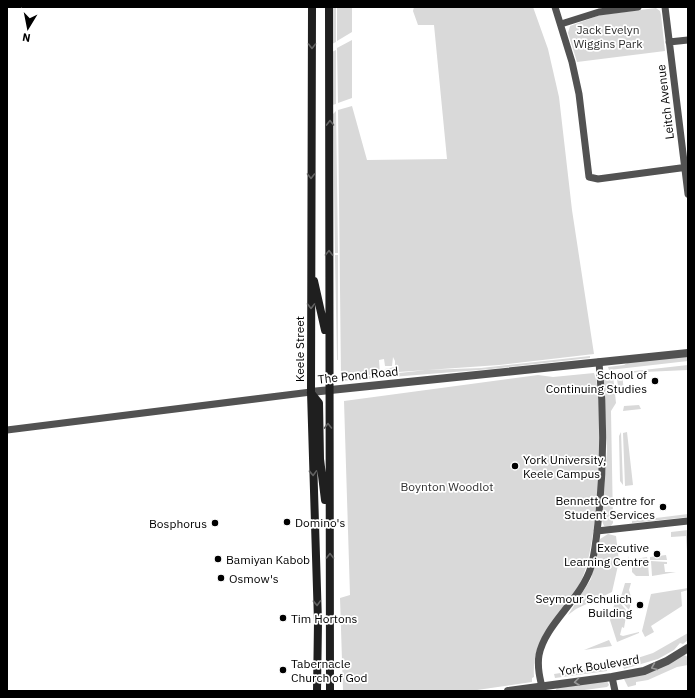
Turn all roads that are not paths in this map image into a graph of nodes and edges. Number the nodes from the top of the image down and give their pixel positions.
1 (312, 7) edge
2 (328, 7) edge
3 (555, 7) edge
4 (638, 7) edge
5 (664, 7) edge
6 (561, 24) junction
7 (688, 40) edge
8 (669, 42) junction
9 (686, 167) edge
10 (688, 194) edge
11 (311, 269) junction
12 (688, 353) edge
13 (599, 362) junction
14 (328, 390) junction
15 (311, 392) junction
16 (7, 430) edge
17 (688, 521) edge
18 (329, 526) junction
19 (597, 531) junction
20 (688, 648) edge
21 (612, 677) junction
22 (542, 688) edge
23 (317, 691) edge
24 (330, 691) edge
25 (508, 691) edge
26 (615, 691) edge

1 -> 11 main road, Keele Street
14 -> 2 main road
3 - 6 street
4 - 6 street
5 - 8 street, Leitch Avenue
6 - 9 street
7 - 8 street
8 - 9 street, Leitch Avenue
9 - 10 street, Leitch Avenue
11 - 14 main road
11 -> 15 main road, Keele Street
12 - 13 street, The Pond Road
13 - 14 street, The Pond Road
13 - 19 street
14 - 15 street, The Pond Road
18 -> 14 main road
15 - 16 street, The Pond Road
15 - 18 main road
15 -> 23 main road, Keele Street
17 - 19 street
24 -> 18 main road
19 - 22 street
20 -> 21 street, York Boulevard
21 -> 22 street, York Boulevard
21 - 26 street
22 - 25 street, York Boulevard

